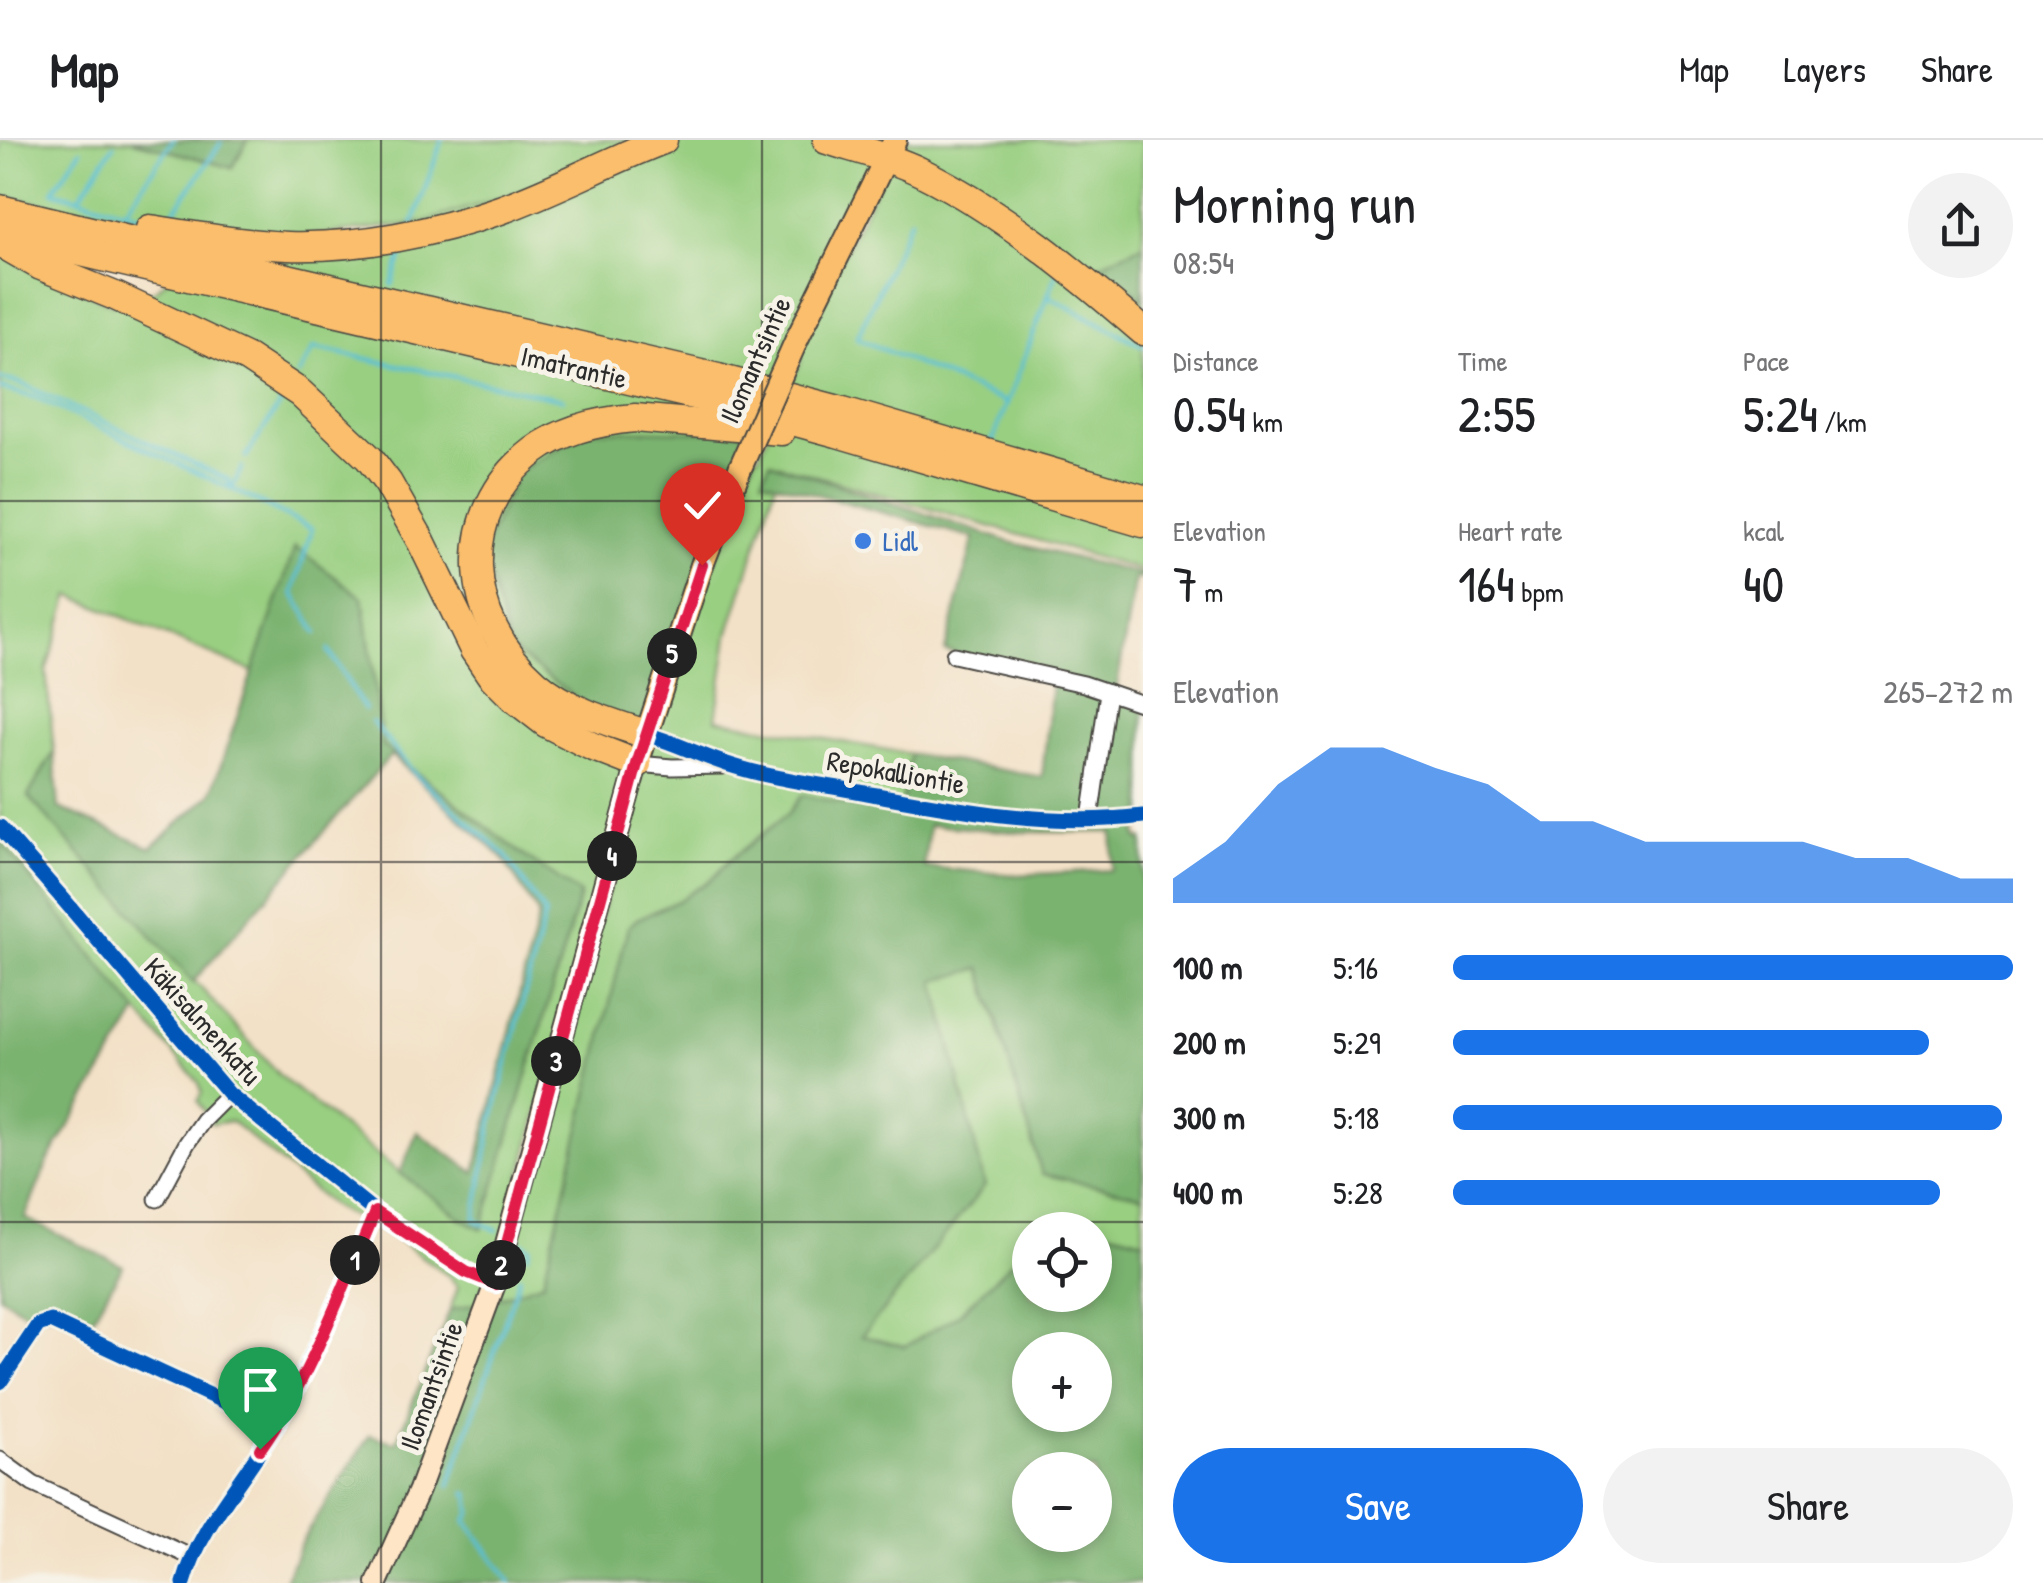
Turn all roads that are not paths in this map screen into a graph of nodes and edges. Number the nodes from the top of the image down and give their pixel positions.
1 (663, 140) edge
2 (827, 140) edge
3 (890, 149) edge
4 (0, 209) edge
5 (0, 232) edge
6 (0, 242) edge
7 (1143, 332) edge
8 (837, 433) junction
9 (1143, 499) edge
10 (1143, 523) edge
11 (954, 655) dead end
12 (1108, 692) junction
13 (1143, 704) edge
14 (646, 734) junction
15 (637, 764) junction
16 (732, 766) junction
17 (1143, 816) edge
18 (1090, 819) junction
19 (0, 827) edge
20 (229, 1094) junction
21 (157, 1198) dead end
22 (375, 1212) junction
23 (496, 1284) junction
24 (0, 1382) edge
25 (276, 1426) junction
26 (0, 1460) edge
27 (192, 1557) junction
28 (184, 1583) edge
29 (377, 1583) edge

1 - 4 highway
2 - 3 highway
3 - 7 highway
3 - 14 main road, Ilomantsintie, bridge
4 - 9 highway, Imatrantie
5 - 8 highway, Imatrantie
6 - 15 highway
8 - 10 highway, Imatrantie
8 - 14 highway
11 - 12 street
12 - 13 street
12 - 18 street
14 - 15 main road, Ilomantsintie
14 - 16 street, Repokalliontie
15 - 16 street, Repokalliontie
15 - 23 main road, Ilomantsintie
16 - 18 street, Repokalliontie
17 - 18 street, Repokalliontie
19 - 20 street, Käkisalmenkatu
20 - 21 street
20 - 22 street, Käkisalmenkatu
22 - 23 street, Käkisalmenkatu
22 - 25 street
23 - 29 main road, Ilomantsintie
24 - 25 street
25 - 27 street
26 - 27 street
27 - 28 street

